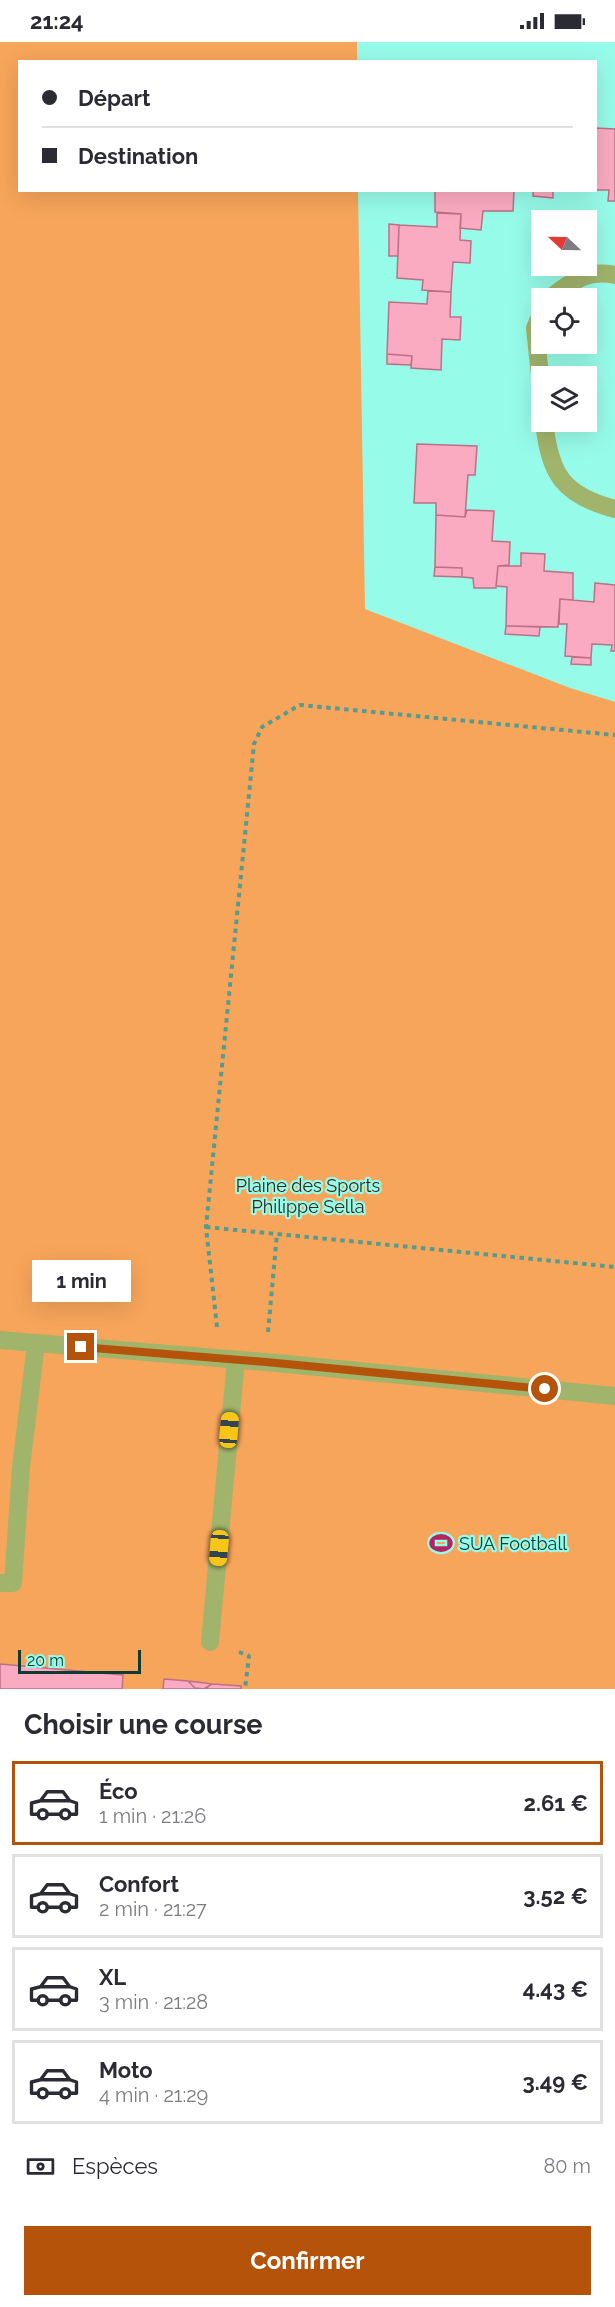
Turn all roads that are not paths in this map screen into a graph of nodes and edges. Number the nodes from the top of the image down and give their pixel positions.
1 (615, 275) edge
2 (563, 288) edge
3 (545, 432) edge
4 (615, 509) edge
5 (0, 1340) edge
6 (36, 1344) junction
7 (236, 1360) junction
8 (615, 1396) edge
9 (0, 1582) edge
10 (210, 1642) dead end

1 - 2 street
3 - 4 street
5 - 6 street
6 - 7 street
6 - 9 street
7 - 8 street
7 - 10 street

